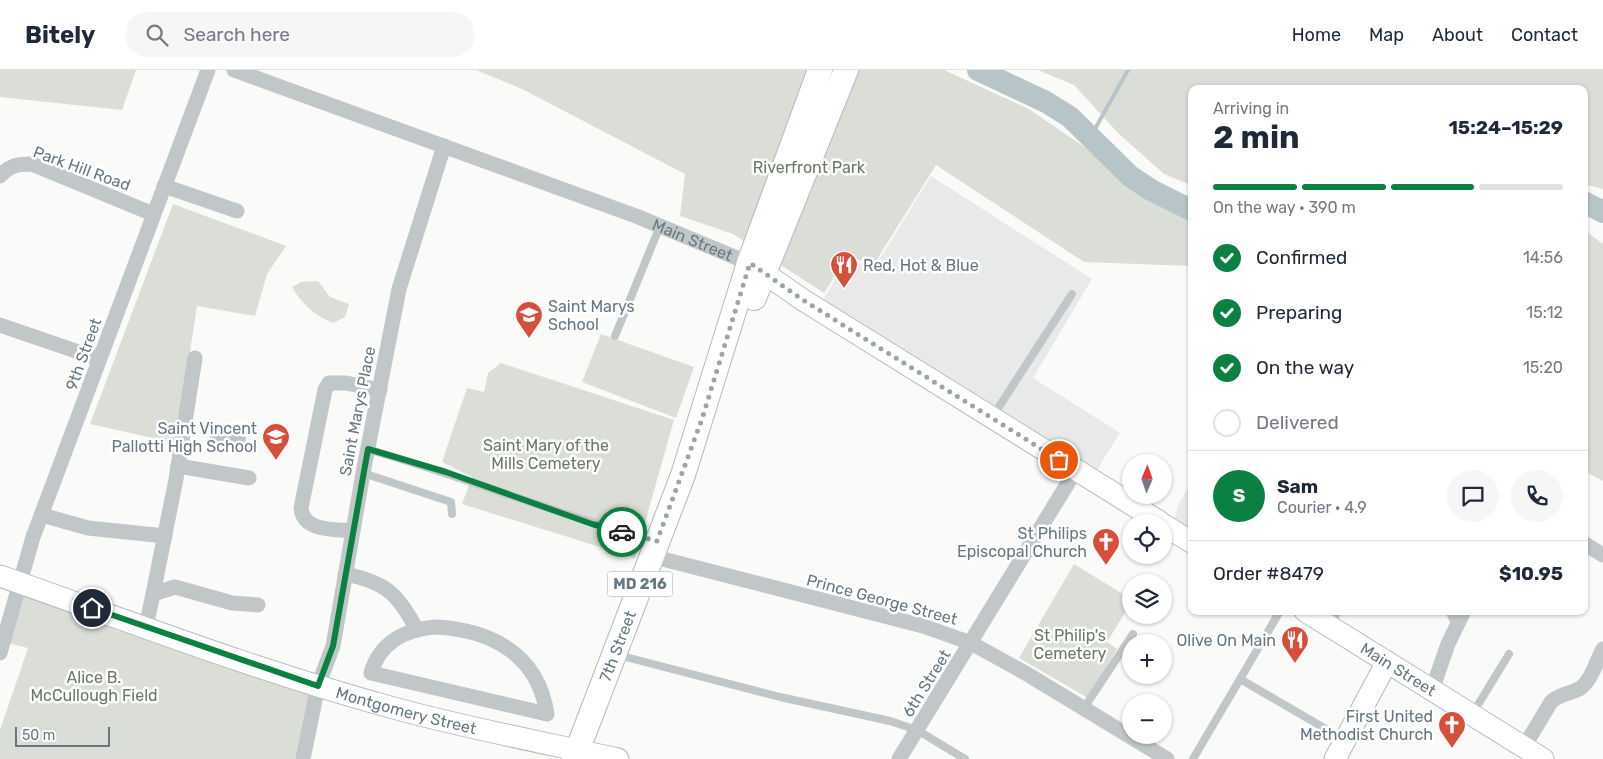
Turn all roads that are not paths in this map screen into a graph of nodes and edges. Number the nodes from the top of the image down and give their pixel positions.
1 (208, 70) edge
2 (234, 70) edge
3 (846, 70) edge
4 (816, 79) edge
5 (444, 146) junction
6 (0, 176) edge
7 (164, 186) junction
8 (237, 210) dead end
9 (154, 214) junction
10 (660, 226) junction
11 (756, 268) junction
12 (1072, 294) dead end
13 (0, 325) edge
14 (615, 336) dead end
15 (195, 358) dead end
16 (99, 360) junction
17 (380, 390) junction
18 (992, 418) junction
19 (368, 449) junction
20 (178, 466) junction
21 (1076, 470) junction
22 (362, 474) junction
23 (249, 478) dead end
24 (452, 514) dead end
25 (1147, 514) edge
26 (42, 515) junction
27 (1172, 530) edge
28 (353, 531) junction
29 (165, 536) junction
30 (1188, 540) edge
31 (1588, 546) edge
32 (654, 548) junction
33 (1603, 555) edge
34 (346, 574) junction
35 (0, 576) edge
36 (20, 583) junction
37 (153, 594) junction
38 (258, 605) dead end
39 (1278, 615) edge
40 (1451, 615) edge
41 (1462, 615) edge
42 (1330, 618) edge
43 (1456, 626) junction
44 (146, 627) junction
45 (417, 630) junction
46 (971, 643) junction
47 (1, 647) edge
48 (1603, 649) edge
49 (1122, 651) edge
50 (613, 654) junction
51 (1509, 654) dead end
52 (1387, 662) junction
53 (1240, 679) junction
54 (318, 686) junction
55 (1432, 690) junction
56 (1084, 708) junction
57 (1472, 714) junction
58 (917, 730) junction
59 (1345, 740) junction
60 (1524, 747) junction
61 (576, 754) edge
62 (1160, 757) edge
63 (304, 759) edge
64 (618, 759) edge
65 (899, 759) edge
66 (965, 759) edge
67 (1193, 759) edge
68 (1335, 759) edge
69 (1543, 759) edge

1 - 7 street, 9th Street
2 - 5 street, Main Street
3 - 11 main road, 7th Street / MD 216
4 - 11 main road, 7th Street / MD 216
5 - 10 street, Main Street
5 - 17 street, Saint Marys Place
6 - 9 street, Park Hill Road
7 - 8 street
7 - 9 street, 9th Street
9 - 16 street, 9th Street
10 - 11 street, Main Street
10 - 14 lane
11 - 18 street, Main Street
11 - 32 main road, 7th Street / MD 216
12 - 18 lane
13 - 16 street
15 - 20 street
16 - 26 street, 9th Street
17 - 19 street, Saint Marys Place
17 - 28 street
18 - 21 street, Main Street
19 - 22 street, Saint Marys Place
19 - 32 lane
20 - 23 street
20 - 29 street
21 - 25 street, Main Street
21 - 46 street, 6th Street
22 - 24 lane
22 - 28 street, Saint Marys Place
26 - 29 street
26 - 36 street, 9th Street
27 - 30 street
28 - 34 street, Saint Marys Place
29 - 37 street
31 - 33 street
32 - 46 street, Prince George Street
32 - 50 main road, 7th Street / MD 216
34 - 45 street
34 - 54 street, Saint Marys Place
35 - 36 street, Montgomery Street
36 - 44 street, Montgomery Street
36 - 47 street, 9th Street
37 - 38 street
37 - 44 street
39 - 53 lane
40 - 43 lane
41 - 43 street
42 - 52 street, Main Street
43 - 55 street
44 - 54 street, Montgomery Street
45 - 45 street
46 - 56 street, Prince George Street
46 - 58 street, 6th Street
48 - 60 street
49 - 56 lane
50 - 58 lane
50 - 61 main road, 7th Street / MD 216
51 - 57 lane
52 - 55 street, Main Street
52 - 59 street
53 - 59 lane
53 - 67 lane
54 - 61 street, Montgomery Street
54 - 63 street, Saint Marys Place
55 - 57 street, Main Street
56 - 62 street, Prince George Street
57 - 60 street, Main Street
58 - 65 street, 6th Street
58 - 66 lane
59 - 68 street
60 - 69 street, Main Street
61 - 64 street, Montgomery Street

